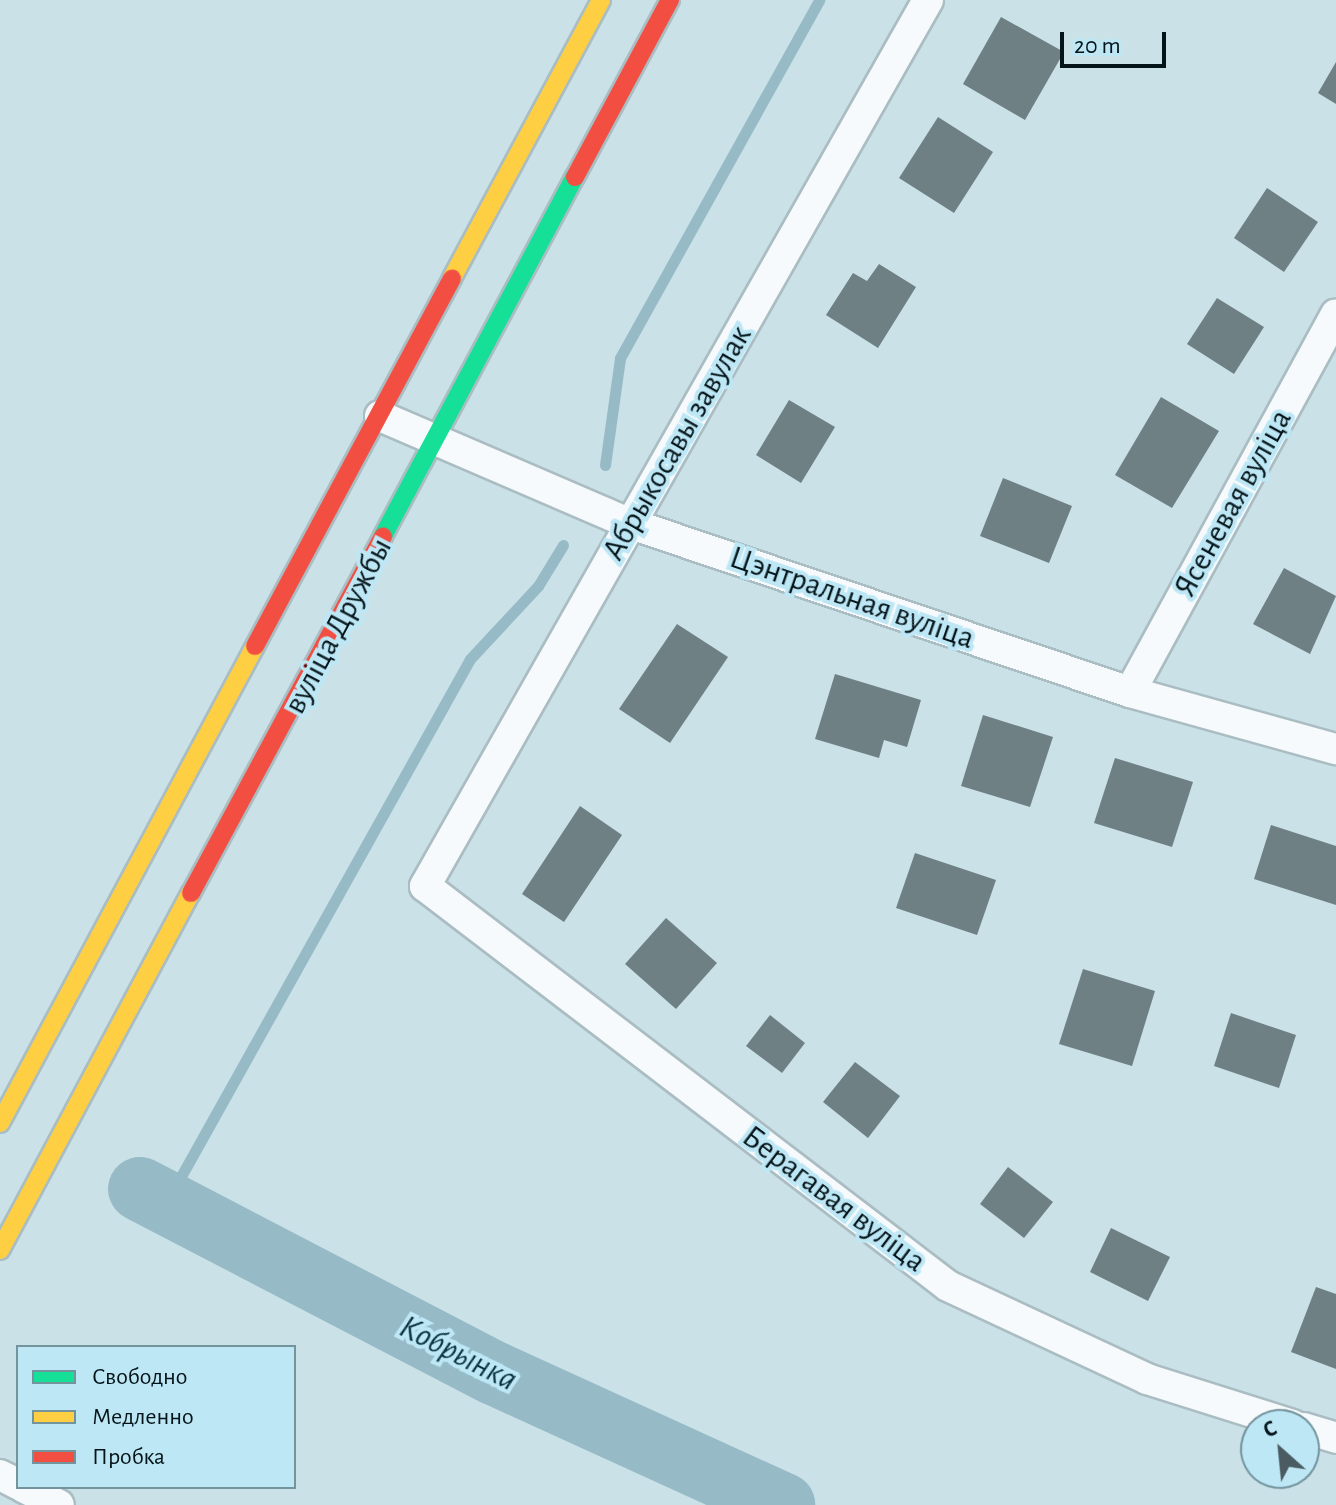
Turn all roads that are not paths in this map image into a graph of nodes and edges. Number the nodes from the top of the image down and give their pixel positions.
1 (601, 0) edge
2 (670, 0) edge
3 (928, 0) edge
4 (551, 95) junction
5 (1336, 314) edge
6 (417, 389) dead end
7 (416, 410) dead end
8 (380, 416) junction
9 (436, 444) junction
10 (631, 524) junction
11 (1130, 692) junction
12 (1336, 749) edge
13 (425, 886) joint
14 (22, 1083) junction
15 (0, 1123) edge
16 (0, 1145) edge
17 (0, 1250) edge
18 (1242, 1409) edge
19 (27, 1489) edge
20 (59, 1505) edge

1 - 4 main road, вуліца Дружбы
2 - 9 main road, вуліца Дружбы
3 - 10 street, Абрыкосавы завулак
4 - 6 main road
4 - 8 main road, вуліца Дружбы
5 - 11 street, Ясеневая вуліца
7 - 9 main road
8 - 9 street, Цэнтральная вуліца
8 - 14 main road, вуліца Дружбы
9 - 10 street, Цэнтральная вуліца
9 - 17 main road, вуліца Дружбы
10 - 11 street, Цэнтральная вуліца
10 - 13 street, Абрыкосавы завулак
11 - 12 street, Цэнтральная вуліца
13 - 18 street, Берагавая вуліца
14 - 15 main road, вуліца Дружбы
14 - 16 main road
19 - 20 street

